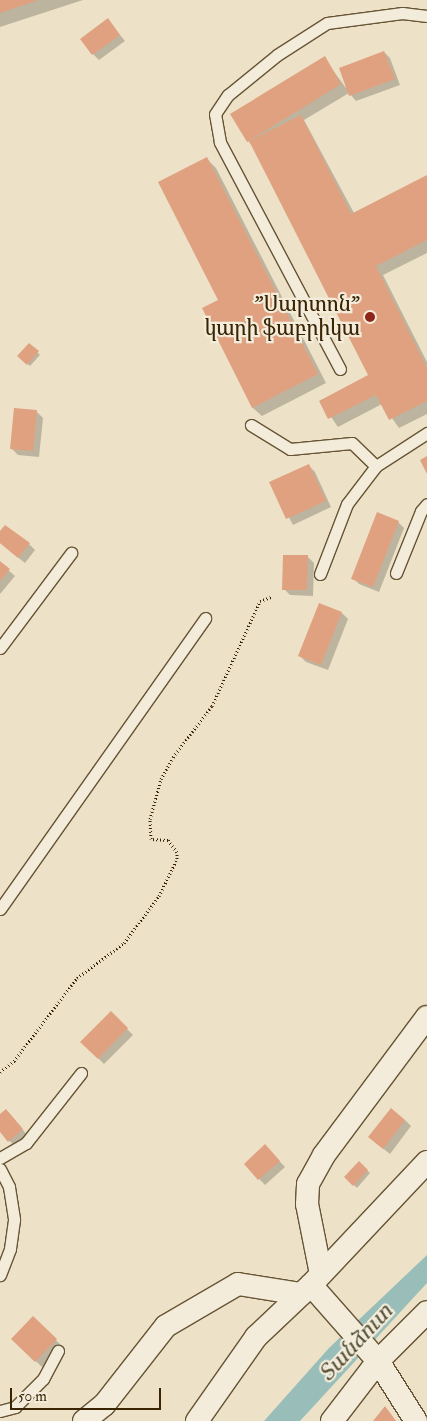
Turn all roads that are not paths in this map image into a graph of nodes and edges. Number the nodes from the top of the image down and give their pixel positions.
1 (427, 16) edge
2 (340, 369) dead end
3 (251, 425) dead end
4 (427, 433) edge
5 (376, 466) junction
6 (427, 504) edge
7 (71, 553) dead end
8 (396, 573) dead end
9 (320, 574) dead end
10 (205, 618) dead end
11 (0, 648) edge
12 (0, 909) edge
13 (427, 1018) edge
14 (81, 1073) dead end
15 (0, 1158) edge
16 (427, 1162) edge
17 (0, 1169) edge
18 (0, 1275) edge
19 (311, 1285) junction
20 (427, 1312) edge
21 (58, 1351) dead end
22 (374, 1357) junction
23 (0, 1411) edge
24 (84, 1421) edge
25 (197, 1421) edge
26 (332, 1421) edge
27 (416, 1421) edge

1 - 2 lane
3 - 5 lane
4 - 5 lane
5 - 9 lane
6 - 8 lane
7 - 11 lane
10 - 12 lane
13 - 19 street
14 - 15 lane
16 - 19 street
17 - 18 lane
19 - 22 street
19 - 24 street
19 - 25 street
20 - 22 street
21 - 23 lane
22 - 26 street
22 - 27 street

